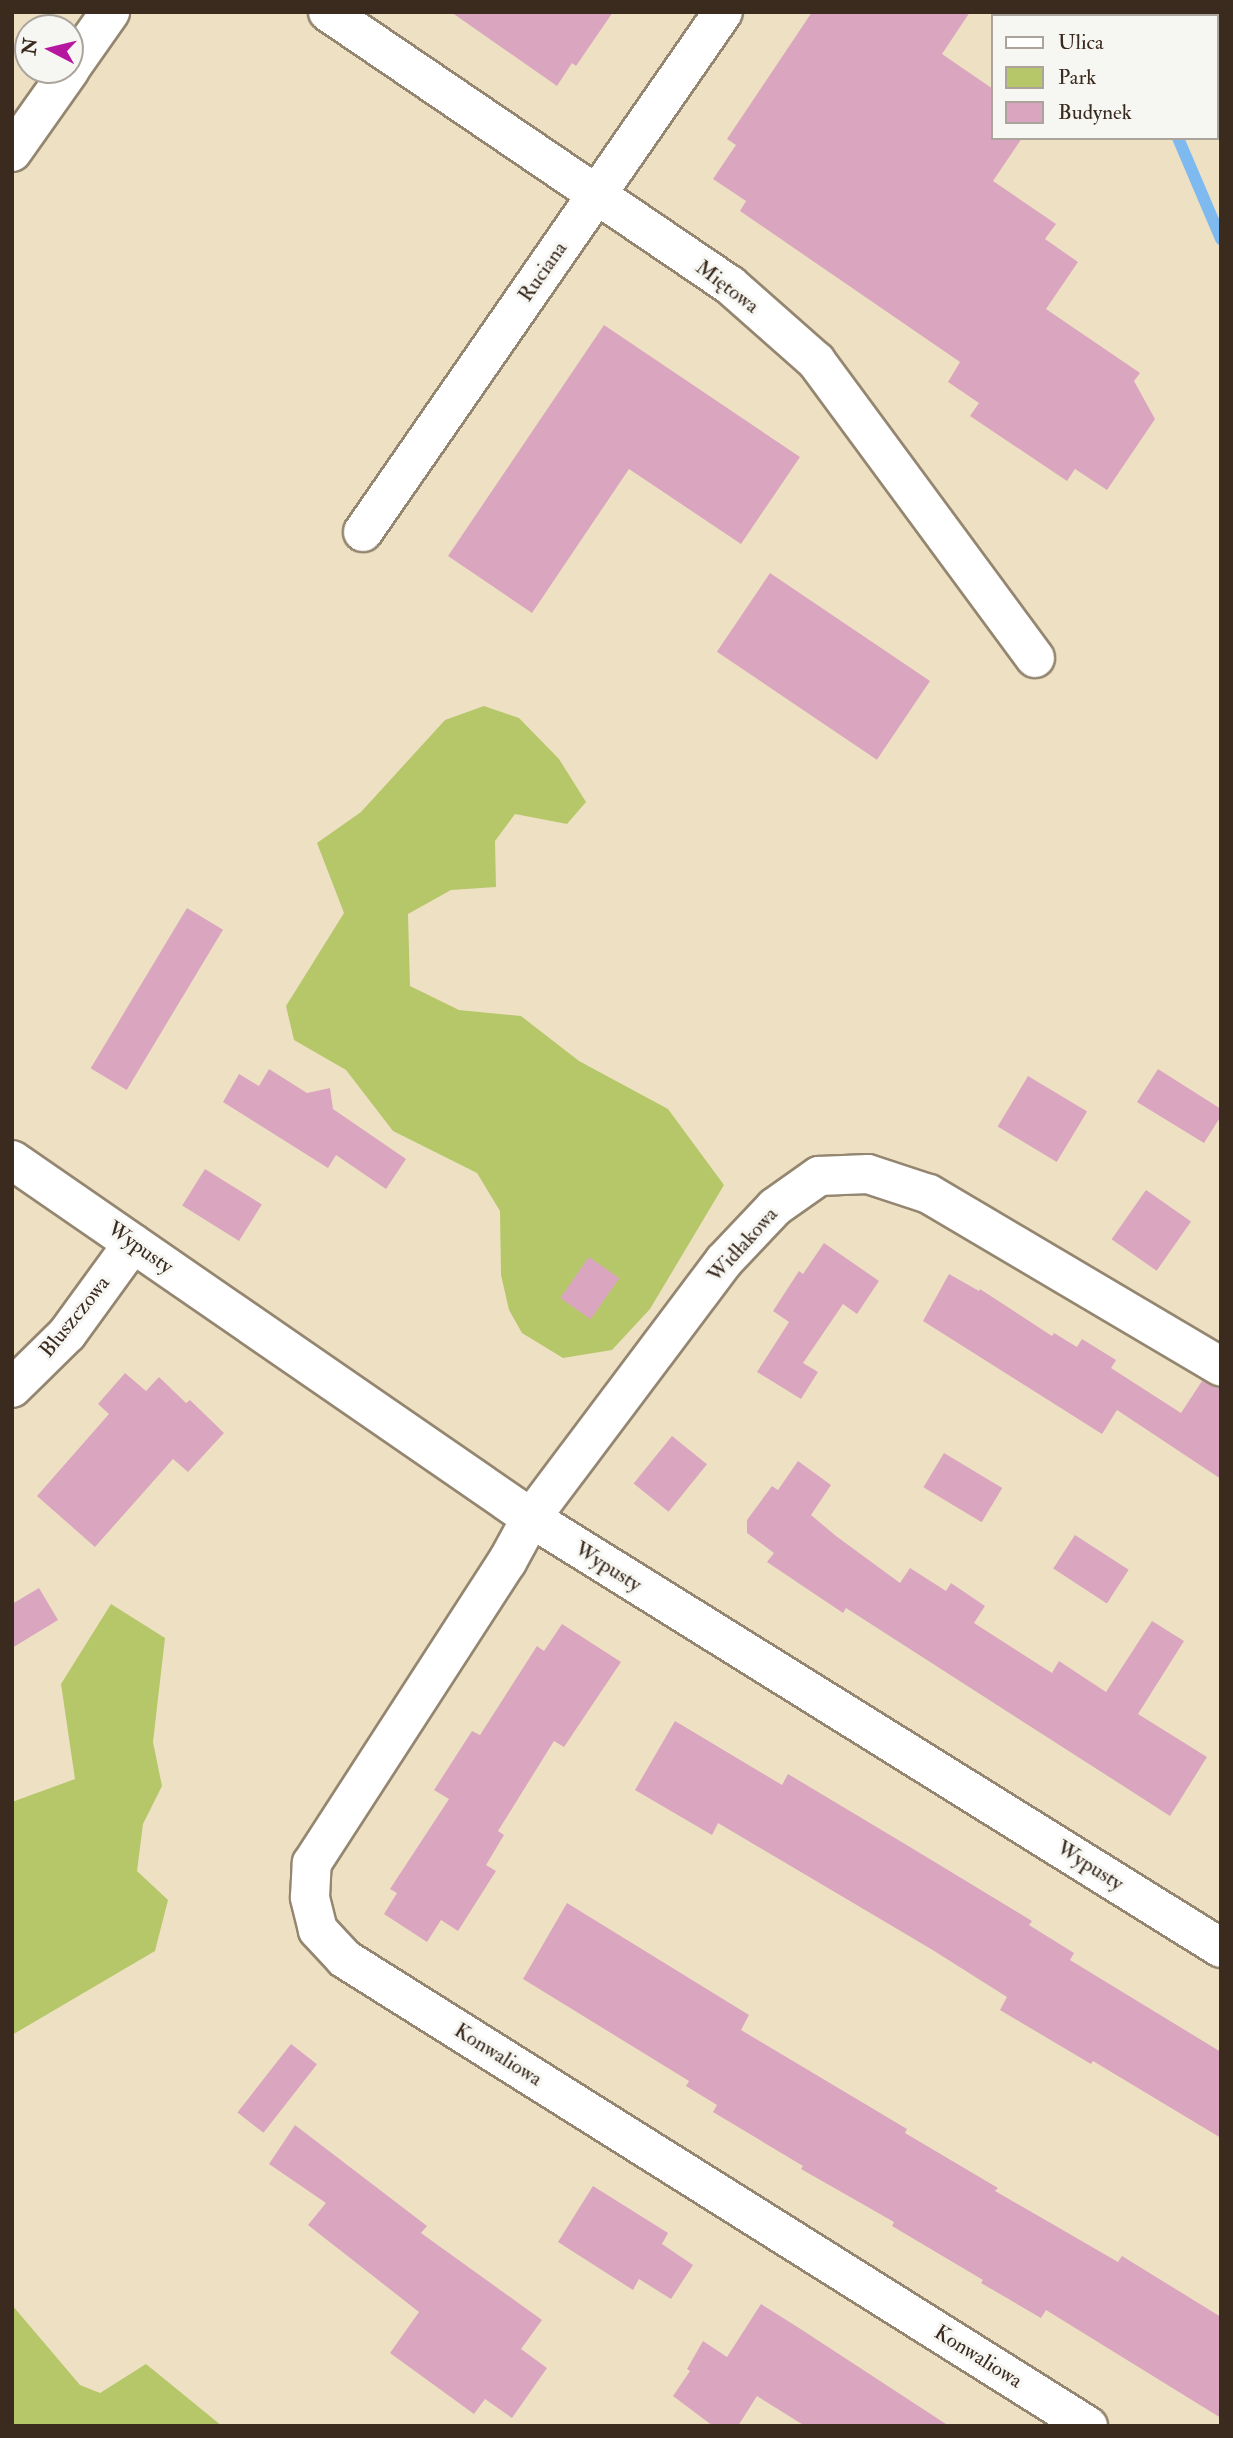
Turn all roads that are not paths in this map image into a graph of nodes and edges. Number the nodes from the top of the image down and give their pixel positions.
1 (110, 12) edge
2 (328, 12) edge
3 (723, 12) edge
4 (84, 50) edge
5 (60, 84) edge
6 (12, 152) edge
7 (595, 197) junction
8 (363, 532) dead end
9 (1035, 658) dead end
10 (12, 1160) edge
11 (133, 1243) junction
12 (1221, 1367) edge
13 (12, 1388) edge
14 (531, 1518) junction
15 (1221, 1948) edge
16 (1088, 2426) edge

1 - 4 street
2 - 7 street, Miętowa
3 - 7 street, Ruciana
5 - 6 street
7 - 8 street, Ruciana
7 - 9 street, Miętowa
10 - 11 street, Wypusty
11 - 13 street, Bluszczowa
11 - 14 street, Wypusty
12 - 14 street, Widłakowa
14 - 15 street, Wypusty
14 - 16 street, Konwaliowa

